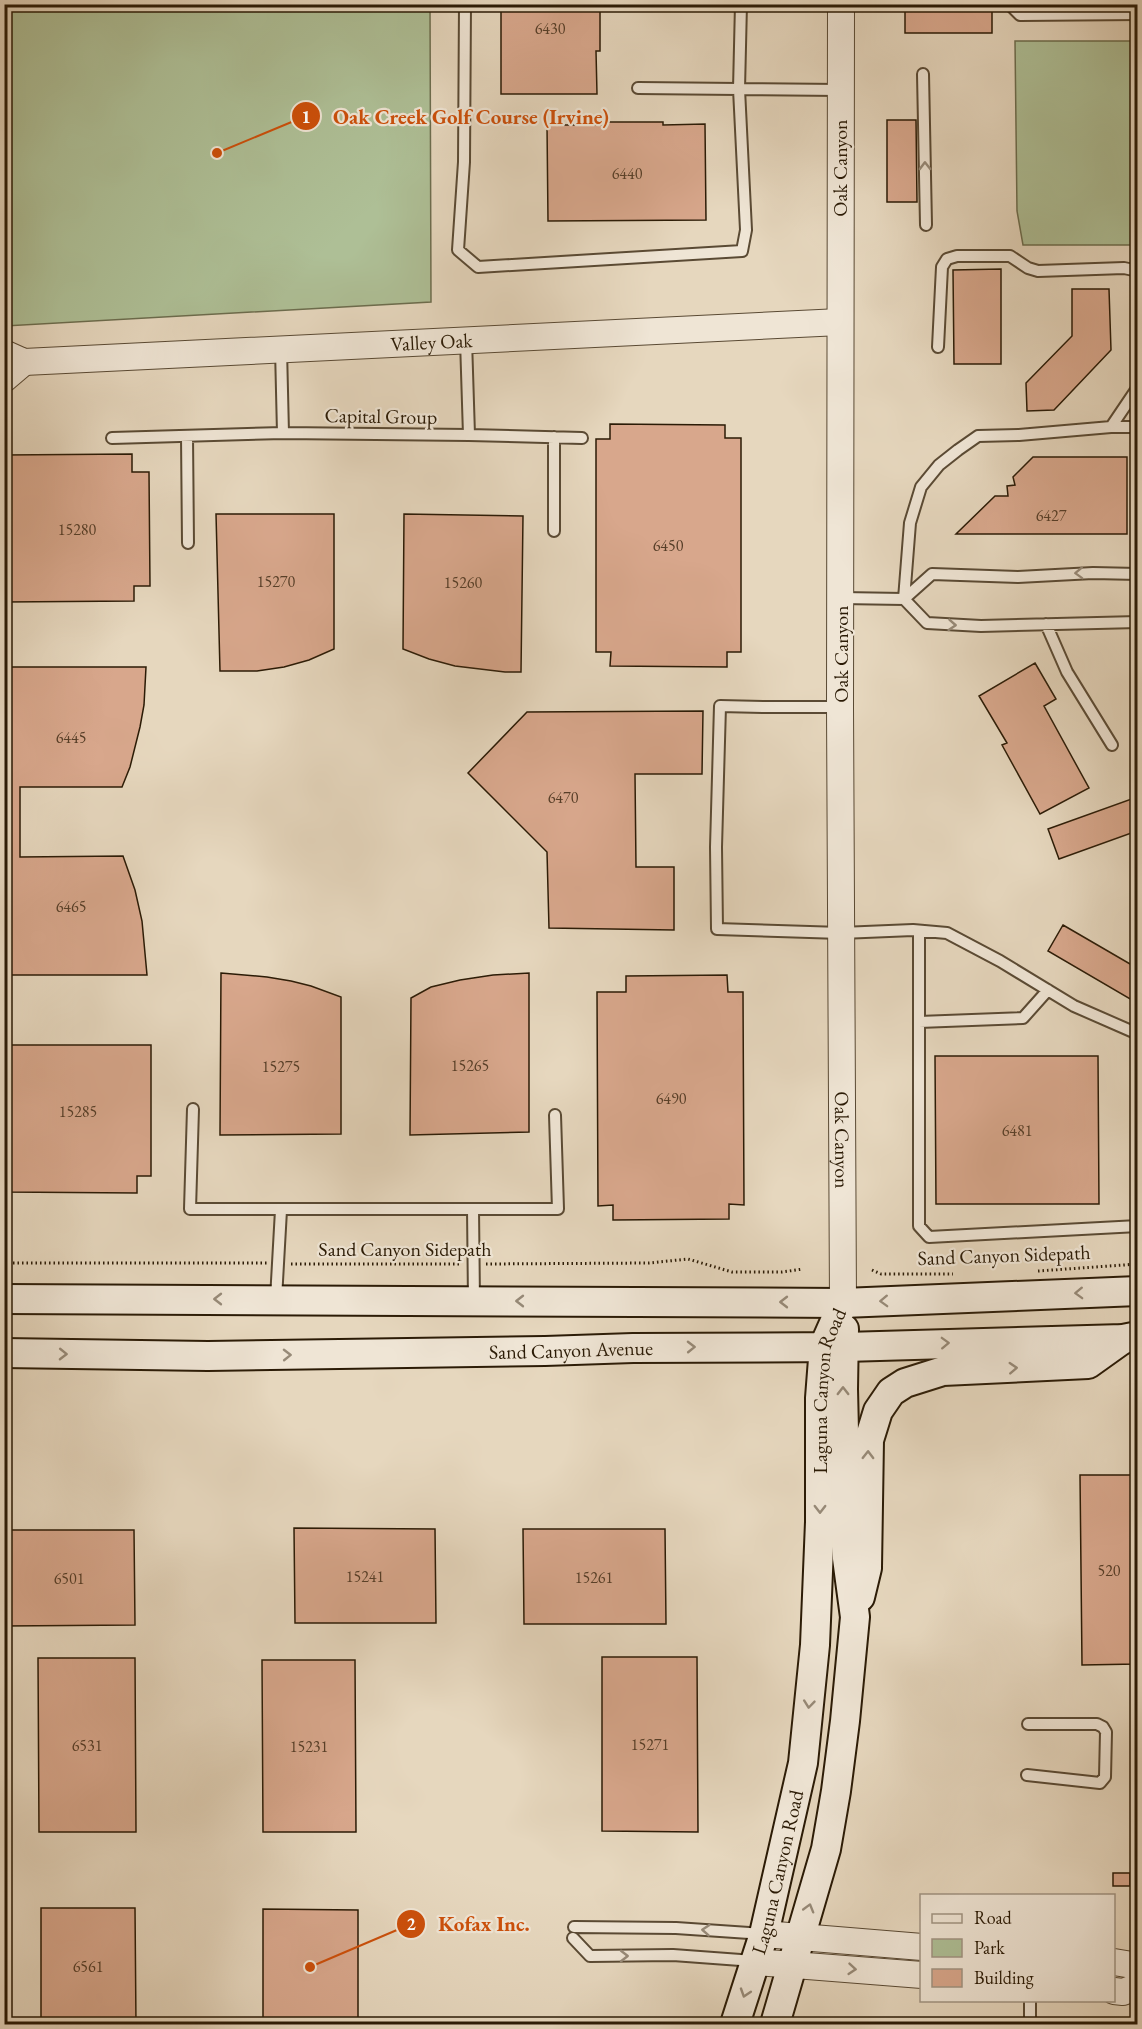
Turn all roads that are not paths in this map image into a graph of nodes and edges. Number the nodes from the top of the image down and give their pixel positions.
1 (465, 4) edge
2 (741, 4) edge
3 (841, 4) edge
4 (1009, 4) edge
5 (1137, 14) edge
6 (923, 74) dead end
7 (638, 88) dead end
8 (739, 89) junction
9 (841, 90) junction
10 (926, 225) dead end
11 (1137, 272) edge
12 (840, 322) junction
13 (466, 340) junction
14 (938, 347) dead end
15 (281, 349) junction
16 (14, 357) edge
17 (4, 379) edge
18 (1137, 387) edge
19 (1111, 427) junction
20 (1137, 427) edge
21 (283, 433) junction
22 (468, 435) junction
23 (187, 436) junction
24 (554, 437) junction
25 (112, 438) dead end
26 (582, 438) dead end
27 (554, 531) dead end
28 (188, 543) dead end
29 (1137, 574) edge
30 (840, 598) junction
31 (904, 599) junction
32 (1137, 622) edge
33 (1046, 624) junction
34 (840, 707) junction
35 (1112, 745) dead end
36 (918, 931) junction
37 (841, 933) junction
38 (1048, 990) junction
39 (919, 1022) junction
40 (1137, 1034) edge
41 (193, 1109) dead end
42 (555, 1115) dead end
43 (473, 1209) junction
44 (281, 1210) junction
45 (1137, 1226) edge
46 (1137, 1291) edge
47 (4, 1299) edge
48 (276, 1300) junction
49 (474, 1301) junction
50 (843, 1302) junction
51 (1130, 1337) edge
52 (834, 1346) junction
53 (4, 1353) edge
54 (855, 1617) junction
55 (1028, 1724) dead end
56 (1027, 1775) dead end
57 (574, 1927) dead end
58 (764, 1934) junction
59 (800, 1937) junction
60 (573, 1938) dead end
61 (920, 1947) edge
62 (756, 1962) junction
63 (1115, 1962) edge
64 (793, 1965) junction
65 (1137, 1966) edge
66 (920, 1975) edge
67 (1137, 1986) edge
68 (1115, 1991) edge
69 (1030, 2002) edge
70 (735, 2025) edge
71 (775, 2025) edge
72 (1030, 2025) edge

1 - 8 lane
2 - 8 lane
3 - 9 street, Oak Canyon
4 - 5 lane
10 -> 6 lane
7 - 8 lane
8 - 9 lane
9 - 12 street, Oak Canyon
11 - 14 lane
12 - 13 street, Valley Oak
12 - 30 street, Oak Canyon
13 - 15 street, Valley Oak
13 - 22 lane
15 - 16 street, Valley Oak
15 - 21 lane
16 - 17 street, Valley Oak
18 - 19 lane
19 - 20 lane
19 - 31 lane
21 - 22 lane, Capital Group
21 - 23 lane, Capital Group
22 - 24 lane, Capital Group
23 - 25 lane, Capital Group
23 - 28 lane
24 - 26 lane, Capital Group
24 - 27 lane
29 -> 31 lane
30 - 31 lane
30 - 34 street, Oak Canyon
31 -> 33 lane
32 - 33 lane
33 - 35 lane
34 - 37 street, Oak Canyon
34 - 37 lane
36 - 37 lane
36 - 38 lane
36 - 39 lane
37 - 50 street, Oak Canyon
38 - 39 lane
38 - 40 lane
39 - 45 lane
41 - 44 lane
42 - 43 lane
43 - 44 lane
43 - 49 lane
44 - 48 lane
46 -> 50 main road
48 -> 47 main road
48 - 49 main road
50 -> 49 main road
50 - 52 main road, Laguna Canyon Road
52 -> 51 main road, Sand Canyon Avenue
54 -> 51 main road
53 -> 52 main road, Sand Canyon Avenue
54 -> 52 main road, Laguna Canyon Road
52 -> 58 main road, Laguna Canyon Road
59 -> 54 main road, Laguna Canyon Road
55 - 56 lane
58 -> 57 lane
58 - 59 street
58 - 62 main road, Laguna Canyon Road
59 - 61 street
59 - 64 main road, Laguna Canyon Road
60 -> 62 lane
62 - 64 street
62 -> 70 main road, Laguna Canyon Road
63 - 65 street
64 -> 66 street
64 - 71 main road, Laguna Canyon Road
67 - 68 street
69 - 72 lane

